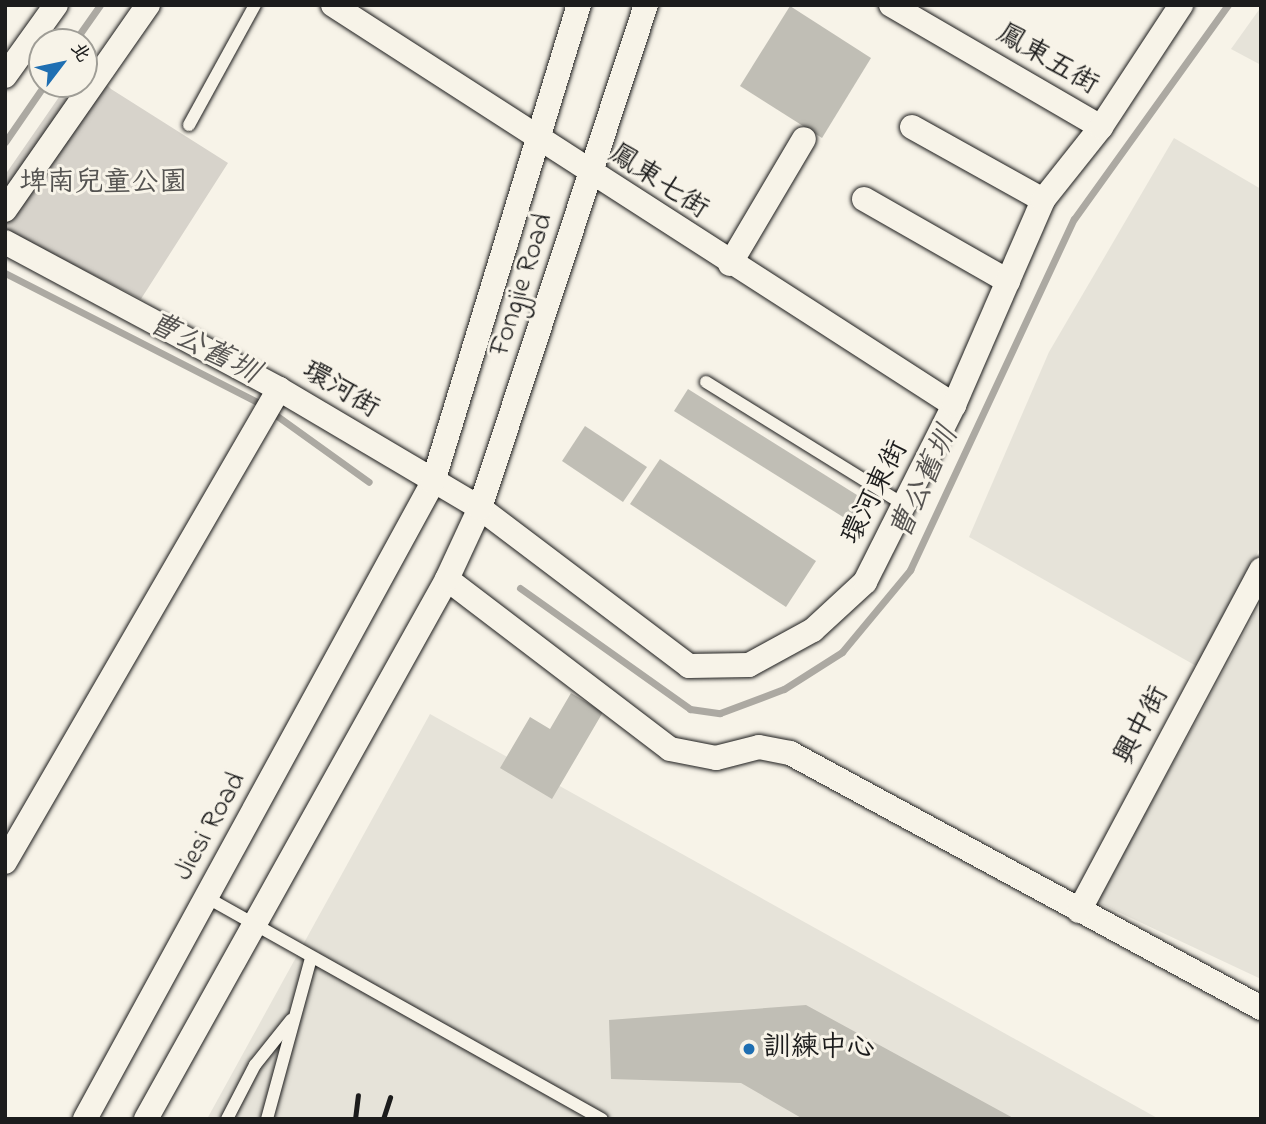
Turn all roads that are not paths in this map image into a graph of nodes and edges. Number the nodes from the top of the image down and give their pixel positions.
1 (56, 5) edge
2 (148, 5) edge
3 (255, 5) edge
4 (334, 5) edge
5 (579, 5) edge
6 (646, 5) edge
7 (891, 5) edge
8 (1181, 5) edge
9 (5, 76) edge
10 (189, 125) dead end
11 (912, 127) dead end
12 (1101, 127) junction
13 (538, 133) junction
14 (804, 139) dead end
15 (591, 176) junction
16 (864, 199) dead end
17 (1044, 200) junction
18 (5, 210) edge
19 (5, 242) edge
20 (730, 264) junction
21 (1008, 281) junction
22 (706, 382) dead end
23 (272, 402) junction
24 (954, 405) junction
25 (433, 482) junction
26 (457, 495) joint
27 (904, 505) junction
28 (480, 508) junction
29 (389, 563) joint
30 (1261, 570) edge
31 (447, 579) junction
32 (5, 862) edge
33 (206, 897) junction
34 (1079, 911) junction
35 (254, 922) junction
36 (311, 958) junction
37 (1261, 1009) edge
38 (295, 1014) junction
39 (85, 1119) edge
40 (146, 1119) edge
41 (226, 1119) edge
42 (267, 1119) edge
43 (602, 1119) edge

1 - 9 street
2 - 18 street
3 - 10 lane
4 - 13 street, 鳳東七街
5 - 13 street, Fongjie Road
6 - 15 street, Fongjie Road
7 - 12 street, 鳳東五街
8 - 12 street, 環河東街
11 - 17 street
12 - 17 street, 環河東街
13 - 15 street, 鳳東七街
13 - 25 street, Fongjie Road
14 - 20 street
15 - 20 street, 鳳東七街
15 - 28 street, Fongjie Road
16 - 21 street
17 - 21 street, 環河東街
19 - 23 street, 環河街
20 - 24 street, 鳳東七街
21 - 24 street, 環河東街
22 - 27 lane
23 - 25 street, 環河街
23 - 32 street
24 - 27 street, 環河東街
25 - 26 street, 環河街
25 - 29 street, Fongjie Road
26 - 28 street, 環河東街
27 - 28 street, 環河東街
28 - 31 street, Fongjie Road
29 - 33 street, Jiesi Road
30 - 34 street, 興中街
31 - 34 street
31 - 35 street
33 - 35 lane
33 - 39 street, Jiesi Road
34 - 37 street
35 - 36 lane
35 - 40 street
36 - 38 lane
36 - 43 lane
38 - 41 lane
38 - 42 lane

